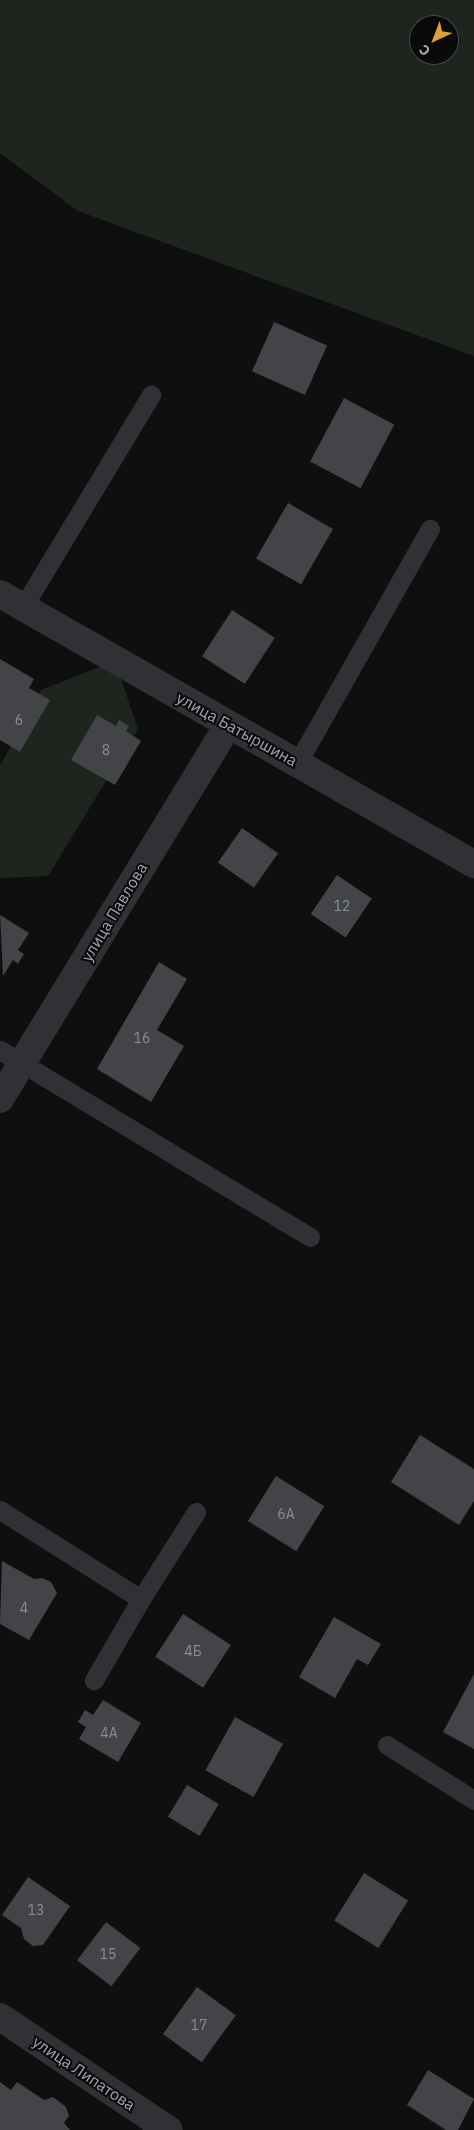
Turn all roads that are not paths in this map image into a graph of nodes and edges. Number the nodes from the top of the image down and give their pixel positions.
1 (151, 396) dead end
2 (430, 529) dead end
3 (11, 601) edge
4 (228, 724) junction
5 (298, 762) junction
6 (474, 864) edge
7 (11, 1057) edge
8 (0, 1098) edge
9 (310, 1237) dead end
10 (0, 1510) edge
11 (196, 1512) dead end
12 (140, 1599) junction
13 (94, 1680) dead end
14 (387, 1745) dead end
15 (474, 1800) edge
16 (0, 2017) edge
17 (169, 2130) edge

1 - 3 lane
2 - 5 lane
3 - 4 street, улица Батыршина
4 - 5 street, улица Батыршина
4 - 7 street, улица Павлова
5 - 6 street, улица Батыршина
7 - 8 street, улица Павлова
7 - 9 lane
10 - 12 lane
11 - 12 lane
12 - 13 lane
14 - 15 lane
16 - 17 street, улица Липатова

